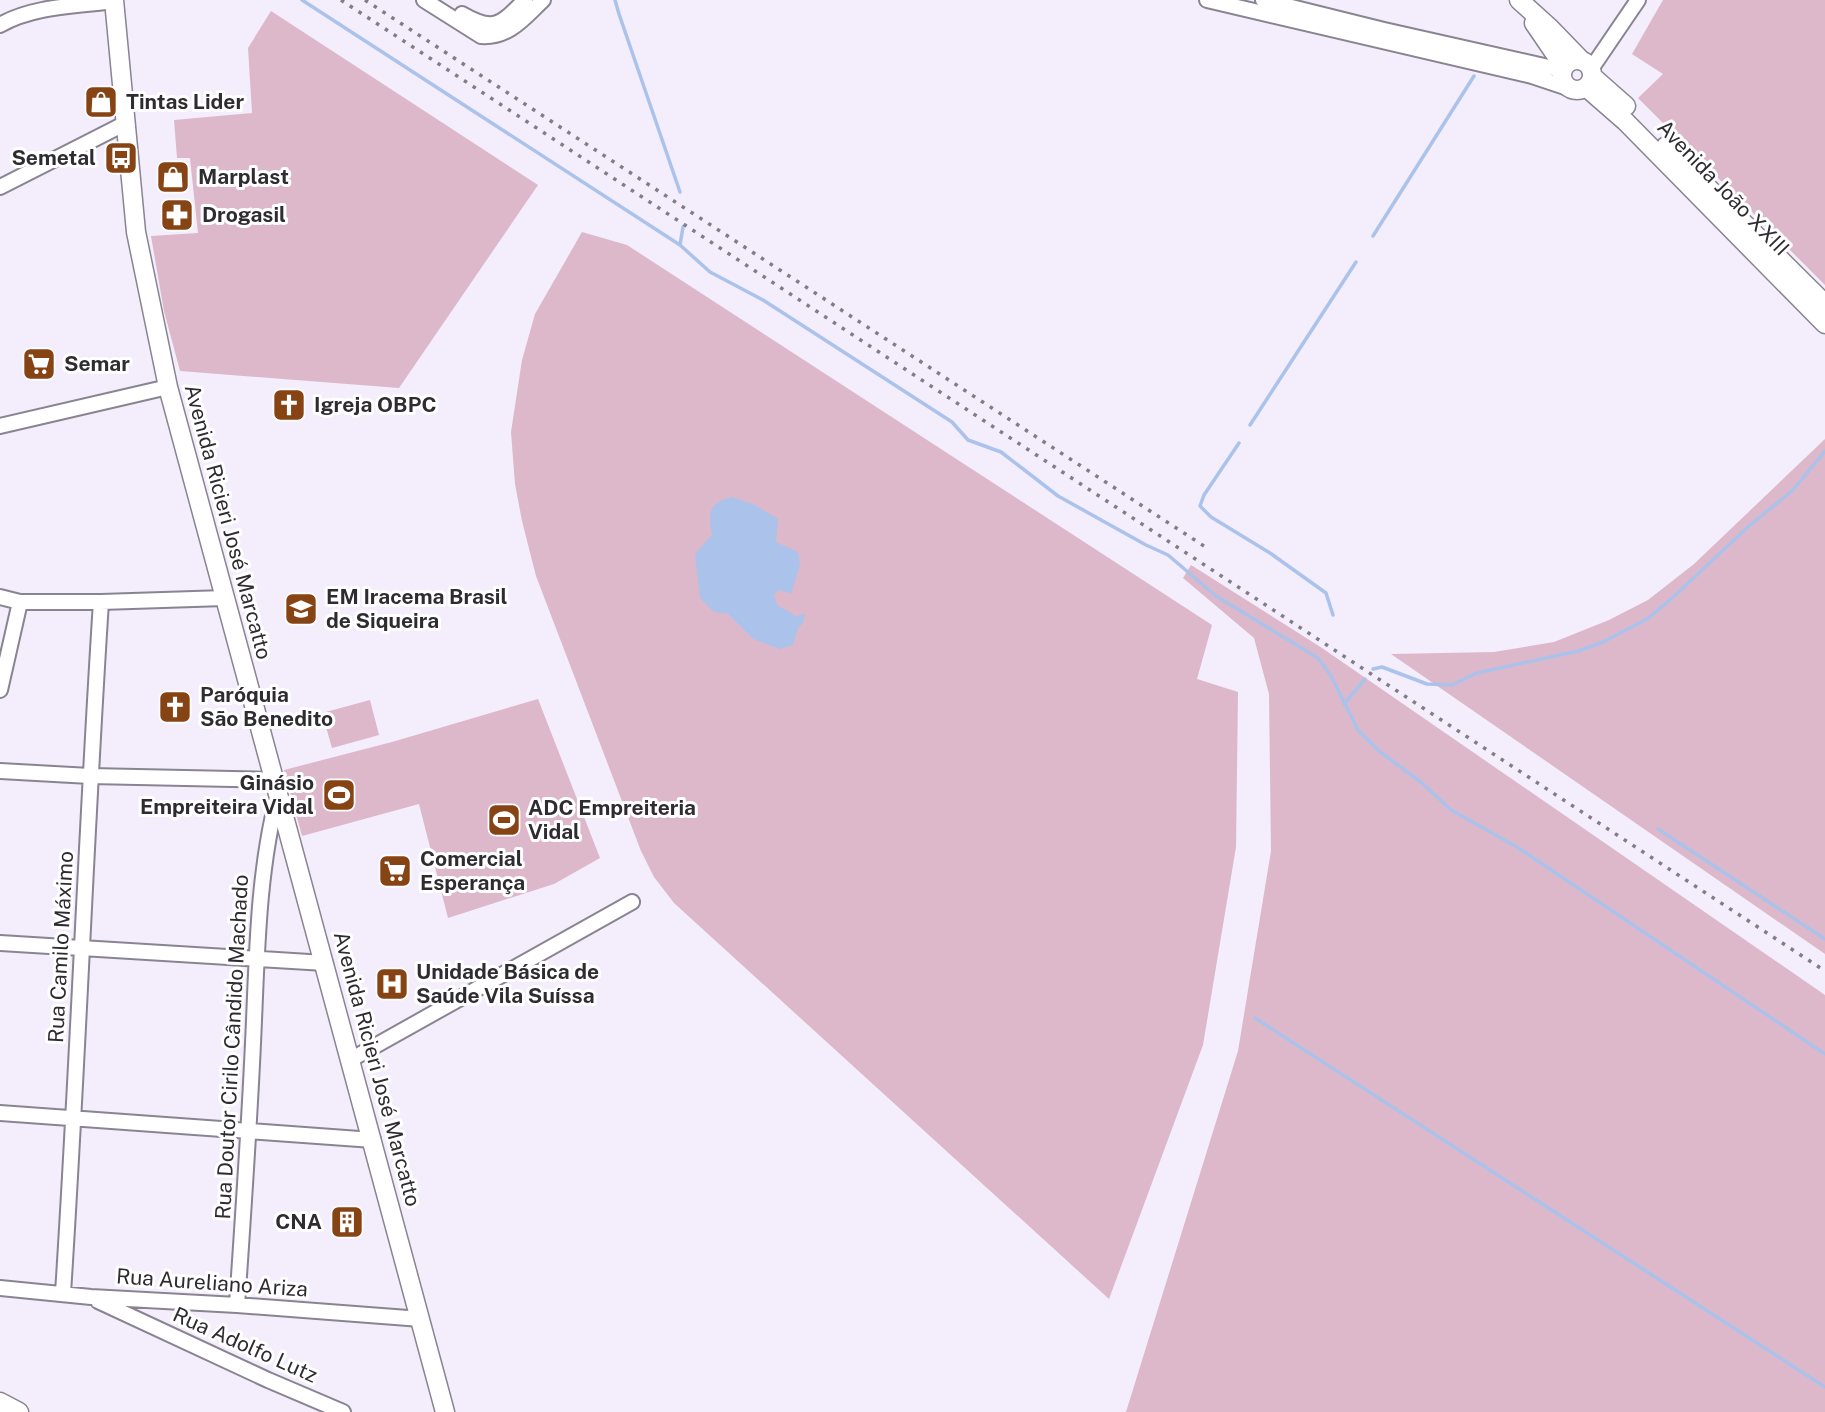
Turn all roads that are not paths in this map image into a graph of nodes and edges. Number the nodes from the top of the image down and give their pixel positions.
1 (114, 0) edge
2 (424, 0) edge
3 (440, 0) edge
4 (525, 0) edge
5 (542, 0) edge
6 (1206, 0) edge
7 (1263, 0) edge
8 (1519, 0) edge
9 (1638, 0) edge
10 (27, 6) edge
11 (4, 18) edge
12 (494, 30) junction
13 (1563, 68) junction
14 (1584, 76) junction
15 (124, 124) junction
16 (0, 187) edge
17 (1825, 304) edge
18 (1825, 324) edge
19 (168, 387) junction
20 (0, 426) edge
21 (0, 597) edge
22 (225, 598) junction
23 (20, 602) junction
24 (101, 602) junction
25 (0, 690) edge
26 (0, 771) edge
27 (90, 776) junction
28 (277, 786) junction
29 (632, 902) dead end
30 (0, 943) edge
31 (82, 948) junction
32 (257, 958) junction
33 (325, 963) junction
34 (350, 1060) junction
35 (0, 1113) edge
36 (74, 1119) junction
37 (249, 1130) junction
38 (373, 1140) junction
39 (0, 1288) edge
40 (63, 1293) junction
41 (91, 1297) junction
42 (237, 1305) junction
43 (421, 1319) junction
44 (0, 1402) edge
45 (19, 1412) edge
46 (343, 1412) edge
47 (445, 1412) edge

1 - 10 street
1 - 15 main road, Avenida Ricieri José Marcatto
2 - 12 street
3 - 12 street
4 - 12 street
5 - 12 street
6 - 14 street
7 - 13 street
8 - 13 main road, Avenida João XXIII
8 - 14 main road, Avenida João XXIII
9 - 14 street
10 - 11 street
13 - 14 main road, Avenida João XXIII
14 - 17 main road, Avenida João XXIII
14 - 18 main road, Avenida João XXIII
15 - 16 street
15 - 19 main road, Avenida Ricieri José Marcatto
19 - 20 street
19 - 22 main road, Avenida Ricieri José Marcatto
21 - 23 street
22 - 24 street
22 - 28 main road, Avenida Ricieri José Marcatto
23 - 24 street
23 - 25 street
24 - 27 street, Rua Camilo Máximo
26 - 27 street
27 - 28 street
27 - 31 street, Rua Camilo Máximo
28 - 32 street, Rua Doutor Cirilo Cândido Machado
28 - 33 main road, Avenida Ricieri José Marcatto
29 - 34 street
30 - 31 street
31 - 32 street
31 - 36 street, Rua Camilo Máximo
32 - 33 street
32 - 37 street, Rua Doutor Cirilo Cândido Machado
33 - 34 main road, Avenida Ricieri José Marcatto
34 - 38 main road, Avenida Ricieri José Marcatto
35 - 36 street
36 - 37 street
36 - 40 street, Rua Camilo Máximo
37 - 38 street
37 - 42 street, Rua Doutor Cirilo Cândido Machado
38 - 43 main road, Avenida Ricieri José Marcatto
39 - 40 street, Rua Aureliano Ariza
40 - 41 street, Rua Aureliano Ariza
41 - 42 street, Rua Aureliano Ariza
41 - 46 street, Rua Adolfo Lutz
42 - 43 street, Rua Aureliano Ariza
43 - 47 main road, Avenida Ricieri José Marcatto
44 - 45 main road

